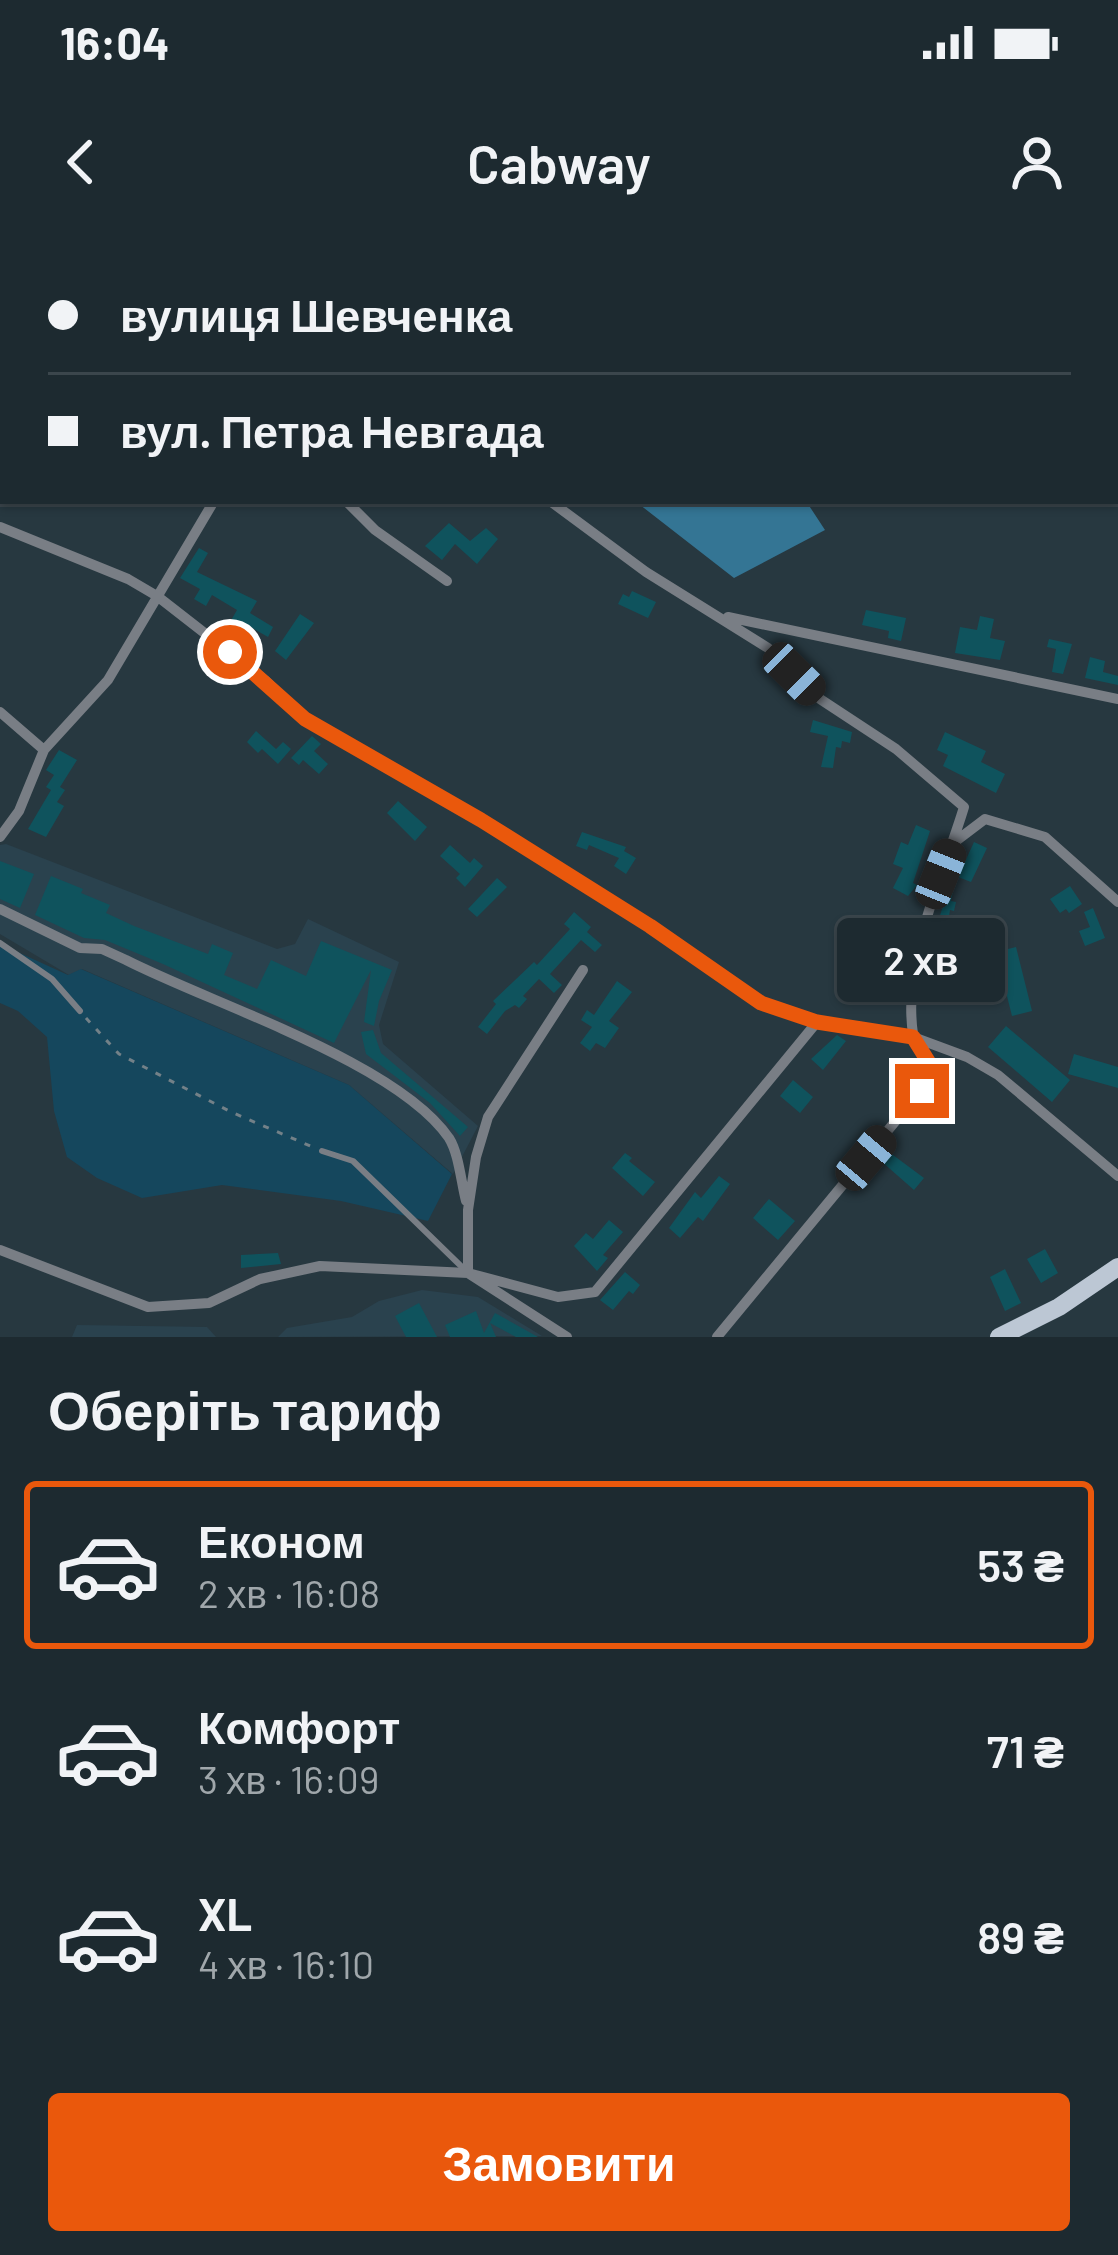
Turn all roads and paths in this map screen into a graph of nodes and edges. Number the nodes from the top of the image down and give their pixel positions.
1 (212, 504) edge
2 (349, 504) edge
3 (554, 504) edge
4 (0, 527) edge
5 (447, 581) dead end
6 (157, 596) junction
7 (719, 616) junction
8 (1118, 699) edge
9 (0, 712) edge
10 (44, 750) junction
11 (0, 837) edge
12 (953, 843) junction
13 (1118, 902) edge
14 (0, 909) edge
15 (0, 944) edge
16 (583, 970) dead end
17 (80, 1011) joint
18 (817, 1022) junction
19 (913, 1037) junction
20 (322, 1151) joint
21 (1118, 1175) edge
22 (468, 1210) junction
23 (0, 1250) edge
24 (1118, 1267) edge
25 (468, 1274) junction
26 (567, 1337) edge
27 (717, 1337) edge
28 (999, 1337) edge

1 - 6 street
2 - 5 street
3 - 7 street
4 - 6 street
6 - 10 street
6 - 18 street
7 - 8 street
7 - 12 street
9 - 10 street
10 - 11 street
12 - 13 street
12 - 19 street
14 - 22 street
15 - 17 lane
16 - 22 street
17 - 20 path
18 - 19 street
18 - 25 street
19 - 21 street
19 - 27 street
20 - 25 lane
22 - 25 street
23 - 25 street
24 - 28 main road
25 - 26 street

